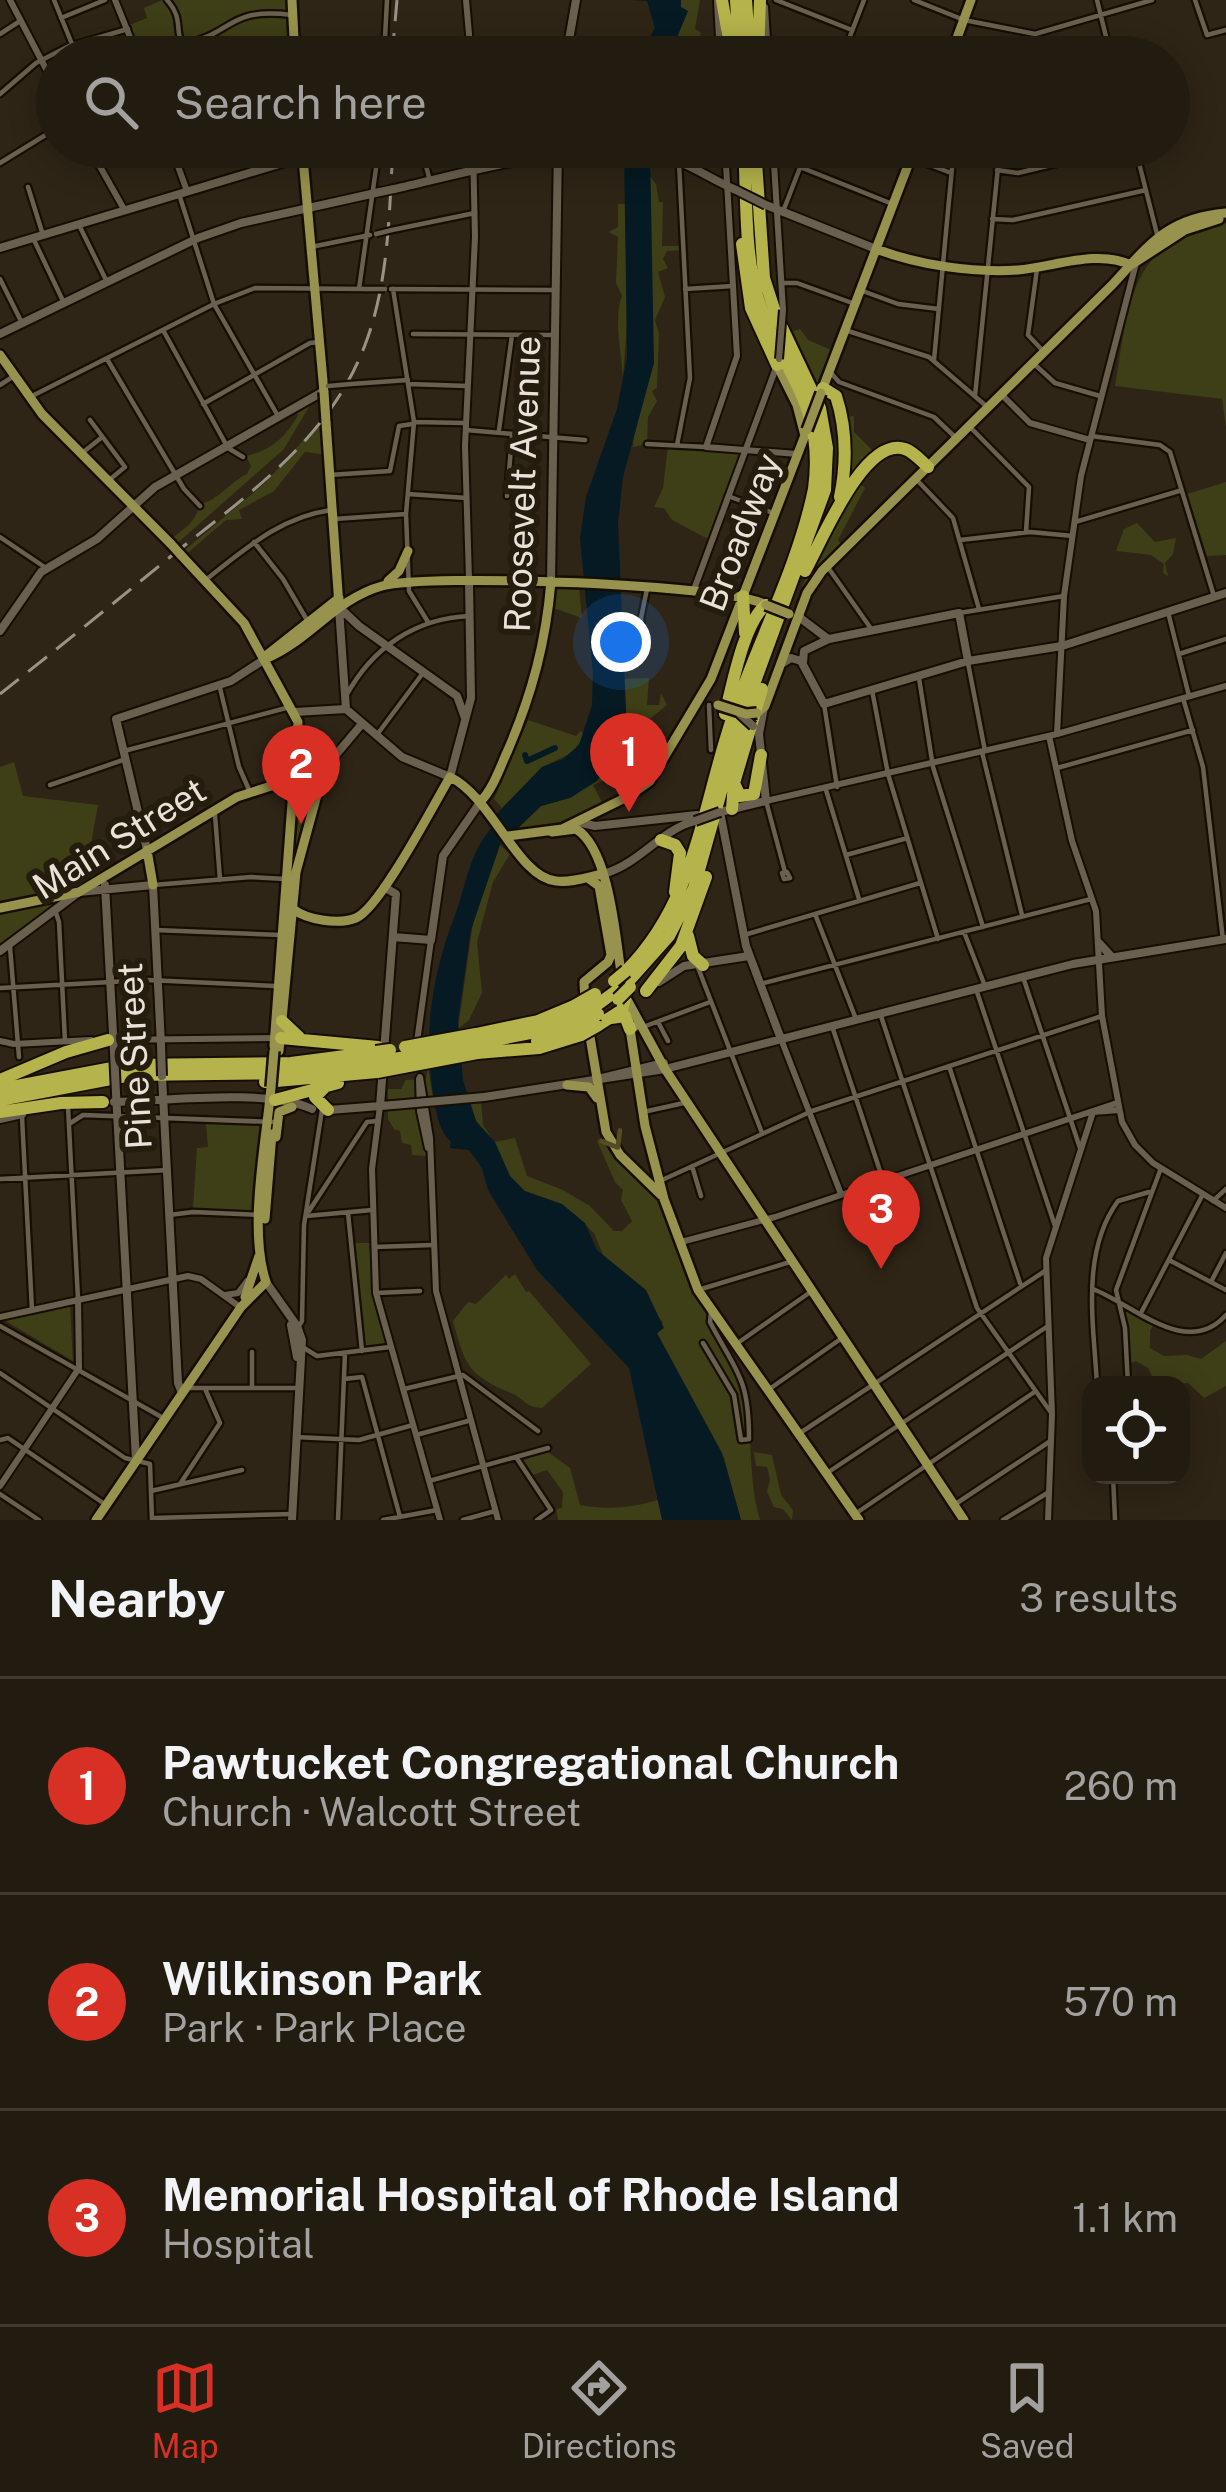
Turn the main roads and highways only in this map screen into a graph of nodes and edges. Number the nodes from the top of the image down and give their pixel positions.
1 (292, 0) edge
2 (576, 0) edge
3 (719, 0) edge
4 (736, 0) edge
5 (746, 0) edge
6 (762, 0) edge
7 (971, 0) edge
8 (293, 36) edge
9 (570, 36) edge
10 (730, 36) edge
11 (736, 36) edge
12 (756, 36) edge
13 (761, 36) edge
14 (958, 36) edge
15 (256, 168) edge
16 (303, 168) edge
17 (487, 168) edge
18 (558, 168) edge
19 (692, 168) edge
20 (740, 168) edge
21 (757, 168) edge
22 (907, 168) edge
23 (736, 186) junction
24 (1226, 202) edge
25 (307, 208) junction
26 (1199, 216) junction
27 (1226, 216) edge
28 (1159, 240) junction
29 (0, 248) edge
30 (1143, 248) junction
31 (876, 249) junction
32 (1107, 257) junction
33 (1134, 264) junction
34 (0, 334) edge
35 (0, 355) edge
36 (778, 362) joint
37 (325, 389) junction
38 (822, 390) junction
39 (806, 433) junction
40 (928, 467) junction
41 (133, 506) junction
42 (834, 516) junction
43 (408, 551) road end
44 (388, 581) junction
45 (550, 581) junction
46 (408, 583) junction
47 (469, 583) junction
48 (1226, 593) edge
49 (788, 598) junction
50 (338, 602) junction
51 (742, 602) junction
52 (766, 605) junction
53 (794, 616) junction
54 (308, 620) junction
55 (352, 620) junction
56 (338, 625) junction
57 (0, 631) edge
58 (829, 639) junction
59 (255, 640) junction
60 (744, 646) junction
61 (767, 651) junction
62 (265, 659) junction
63 (968, 661) junction
64 (804, 664) junction
65 (780, 665) junction
66 (711, 679) junction
67 (471, 688) junction
68 (457, 696) junction
69 (345, 704) junction
70 (714, 705) junction
71 (293, 709) junction
72 (761, 710) junction
73 (693, 711) junction
74 (739, 713) junction
75 (465, 724) junction
76 (361, 725) junction
77 (760, 748) junction
78 (716, 768) junction
79 (324, 769) junction
80 (450, 777) junction
81 (296, 778) junction
82 (734, 783) junction
83 (481, 801) junction
84 (721, 815) junction
85 (696, 818) junction
86 (658, 822) junction
87 (588, 827) junction
88 (552, 832) junction
89 (533, 835) junction
90 (508, 836) junction
91 (663, 838) junction
92 (147, 850) junction
93 (517, 850) junction
94 (396, 873) junction
95 (604, 874) junction
96 (104, 876) junction
97 (291, 878) junction
98 (583, 878) junction
99 (153, 885) junction
100 (384, 887) junction
101 (105, 889) junction
102 (79, 892) junction
103 (286, 894) junction
104 (396, 894) junction
105 (0, 908) edge
106 (293, 909) junction
107 (311, 918) junction
108 (688, 930) junction
109 (660, 932) junction
110 (287, 934) junction
111 (393, 935) junction
112 (1225, 940) edge
113 (1099, 943) road end
114 (2, 945) edge
115 (749, 956) junction
116 (1112, 956) junction
117 (700, 965) junction
118 (282, 986) junction
119 (622, 987) junction
120 (646, 991) junction
121 (599, 1012) junction
122 (632, 1013) junction
123 (282, 1021) junction
124 (577, 1021) junction
125 (637, 1027) junction
126 (301, 1038) junction
127 (781, 1039) junction
128 (476, 1043) junction
129 (112, 1044) junction
130 (277, 1044) junction
131 (385, 1054) junction
132 (664, 1066) junction
133 (637, 1071) junction
134 (596, 1080) junction
135 (0, 1084) edge
136 (567, 1084) junction
137 (325, 1087) junction
138 (273, 1093) junction
139 (161, 1094) junction
140 (114, 1098) junction
141 (0, 1100) edge
142 (600, 1104) junction
143 (380, 1106) junction
144 (292, 1108) junction
145 (321, 1110) junction
146 (0, 1115) edge
147 (270, 1122) junction
148 (272, 1166) junction
149 (664, 1199) junction
150 (757, 1207) junction
151 (778, 1215) road end
152 (261, 1236) junction
153 (260, 1251) junction
154 (266, 1282) junction
155 (241, 1307) junction
156 (184, 1390) junction
157 (136, 1460) junction
158 (292, 1517) edge
159 (857, 1517) edge
160 (96, 1520) edge
161 (964, 1520) edge

1 - 8 main road
2 - 9 main road
3 - 10 highway
4 - 11 highway
5 - 12 highway
6 - 13 highway
7 - 14 main road
15 - 29 main road
16 - 25 main road
17 - 25 main road, bridge
18 - 45 main road, Roosevelt Avenue
19 - 23 main road
20 - 23 highway
21 - 49 highway
22 - 31 main road, Broadway
23 - 31 main road, bridge
23 - 36 highway
23 - 78 highway
24 - 26 main road
25 - 34 main road
25 - 37 main road
26 - 27 main road
26 - 28 main road
27 - 28 main road
28 - 30 main road
28 - 33 main road
30 - 32 main road
30 - 33 main road
31 - 32 main road
31 - 38 main road, Broadway
32 - 33 main road
33 - 40 main road
35 - 41 main road
36 - 39 main road
37 - 41 main road
37 - 50 main road, bridge
38 - 39 main road, Broadway, bridge
38 - 42 highway
39 - 51 main road, Broadway
40 - 42 highway
40 - 53 main road
41 - 57 main road
41 - 59 main road, bridge
42 - 49 highway
43 - 44 main road
44 - 46 main road
44 - 50 main road
45 - 47 main road
45 - 51 main road
45 - 83 main road, Roosevelt Avenue
46 - 47 main road
46 - 50 main road
47 - 67 main road
48 - 63 main road
49 - 61 highway
50 - 54 main road
50 - 55 main road
50 - 56 main road
50 - 62 main road
51 - 52 main road
51 - 60 highway
51 - 66 main road, Broadway
52 - 53 main road, bridge
52 - 60 highway
53 - 58 main road
53 - 65 main road
54 - 59 main road
54 - 62 main road
55 - 56 main road
55 - 68 main road
56 - 69 main road
58 - 63 main road
58 - 64 main road
59 - 62 main road
60 - 78 highway
61 - 82 highway
61 - 84 highway
62 - 71 main road
62 - 92 main road, Pine Street
63 - 64 main road
64 - 65 main road
65 - 72 main road
66 - 70 main road
66 - 73 main road, Broadway
67 - 68 main road
67 - 75 main road
68 - 75 main road
69 - 71 main road
69 - 76 main road
70 - 73 main road
70 - 74 main road, bridge
71 - 81 main road
72 - 74 main road, bridge
72 - 77 main road
73 - 87 main road, Broadway
74 - 77 main road, bridge
75 - 80 main road
76 - 79 main road
76 - 80 main road
77 - 82 highway
77 - 84 main road
78 - 109 highway
79 - 81 main road, Main Street
79 - 97 main road
80 - 83 main road
80 - 94 main road
81 - 92 main road, Main Street
81 - 97 main road
82 - 84 highway
83 - 90 main road
83 - 111 main road, Roosevelt Avenue
84 - 85 main road, bridge
84 - 108 highway
84 - 115 main road
84 - 119 highway
85 - 86 main road
85 - 91 main road
86 - 87 main road
86 - 91 main road
87 - 88 main road
87 - 88 main road
87 - 95 main road
88 - 89 main road
89 - 90 main road
89 - 93 main road
90 - 93 main road
91 - 95 main road
91 - 109 highway
92 - 96 main road, Main Street
92 - 99 main road, Pine Street
93 - 98 main road
94 - 100 main road
94 - 104 main road
95 - 98 main road
95 - 119 main road
96 - 101 main road
96 - 102 main road, Main Street
97 - 103 main road
97 - 106 main road
98 - 134 main road
99 - 101 main road
99 - 139 main road, Pine Street, bridge
100 - 104 main road
100 - 107 main road
101 - 102 main road
101 - 129 main road
102 - 105 main road
102 - 114 main road, Main Street
103 - 106 main road
103 - 110 main road
104 - 111 main road
106 - 107 main road
106 - 110 main road
107 - 110 main road
108 - 117 highway
108 - 120 highway
109 - 119 highway
110 - 118 main road
111 - 143 main road
112 - 116 main road
113 - 116 main road
115 - 117 main road
115 - 127 main road
116 - 127 main road
117 - 120 main road
118 - 123 main road
118 - 130 main road
119 - 121 highway
119 - 122 main road
120 - 122 main road
121 - 124 highway, bridge
121 - 124 highway, bridge
121 - 125 highway
122 - 125 main road
123 - 126 highway
123 - 130 main road
124 - 128 highway
125 - 132 main road
125 - 133 main road
126 - 130 highway
126 - 131 highway
127 - 132 main road
128 - 131 highway, bridge
128 - 131 highway, bridge
129 - 135 highway
129 - 140 main road, bridge
130 - 138 main road, bridge
131 - 135 highway
131 - 137 highway
131 - 141 highway
132 - 133 main road
132 - 150 main road
133 - 134 main road
133 - 149 main road
134 - 136 main road
134 - 142 main road
136 - 142 main road
136 - 143 main road, bridge
137 - 138 highway
137 - 145 highway
138 - 139 main road
138 - 144 main road
138 - 145 main road
138 - 147 main road
139 - 140 main road
139 - 156 main road, Pine Street
140 - 146 highway
140 - 146 main road
140 - 157 main road
142 -> 149 main road
143 - 145 main road
144 - 145 main road
144 - 148 main road
147 - 148 main road
147 - 152 main road
148 - 152 main road
149 - 159 main road
150 - 151 main road
150 - 161 main road
152 - 153 main road
153 - 154 main road
153 - 155 main road
154 - 155 main road
154 - 158 main road
155 - 156 main road
156 - 157 main road
157 - 160 main road

